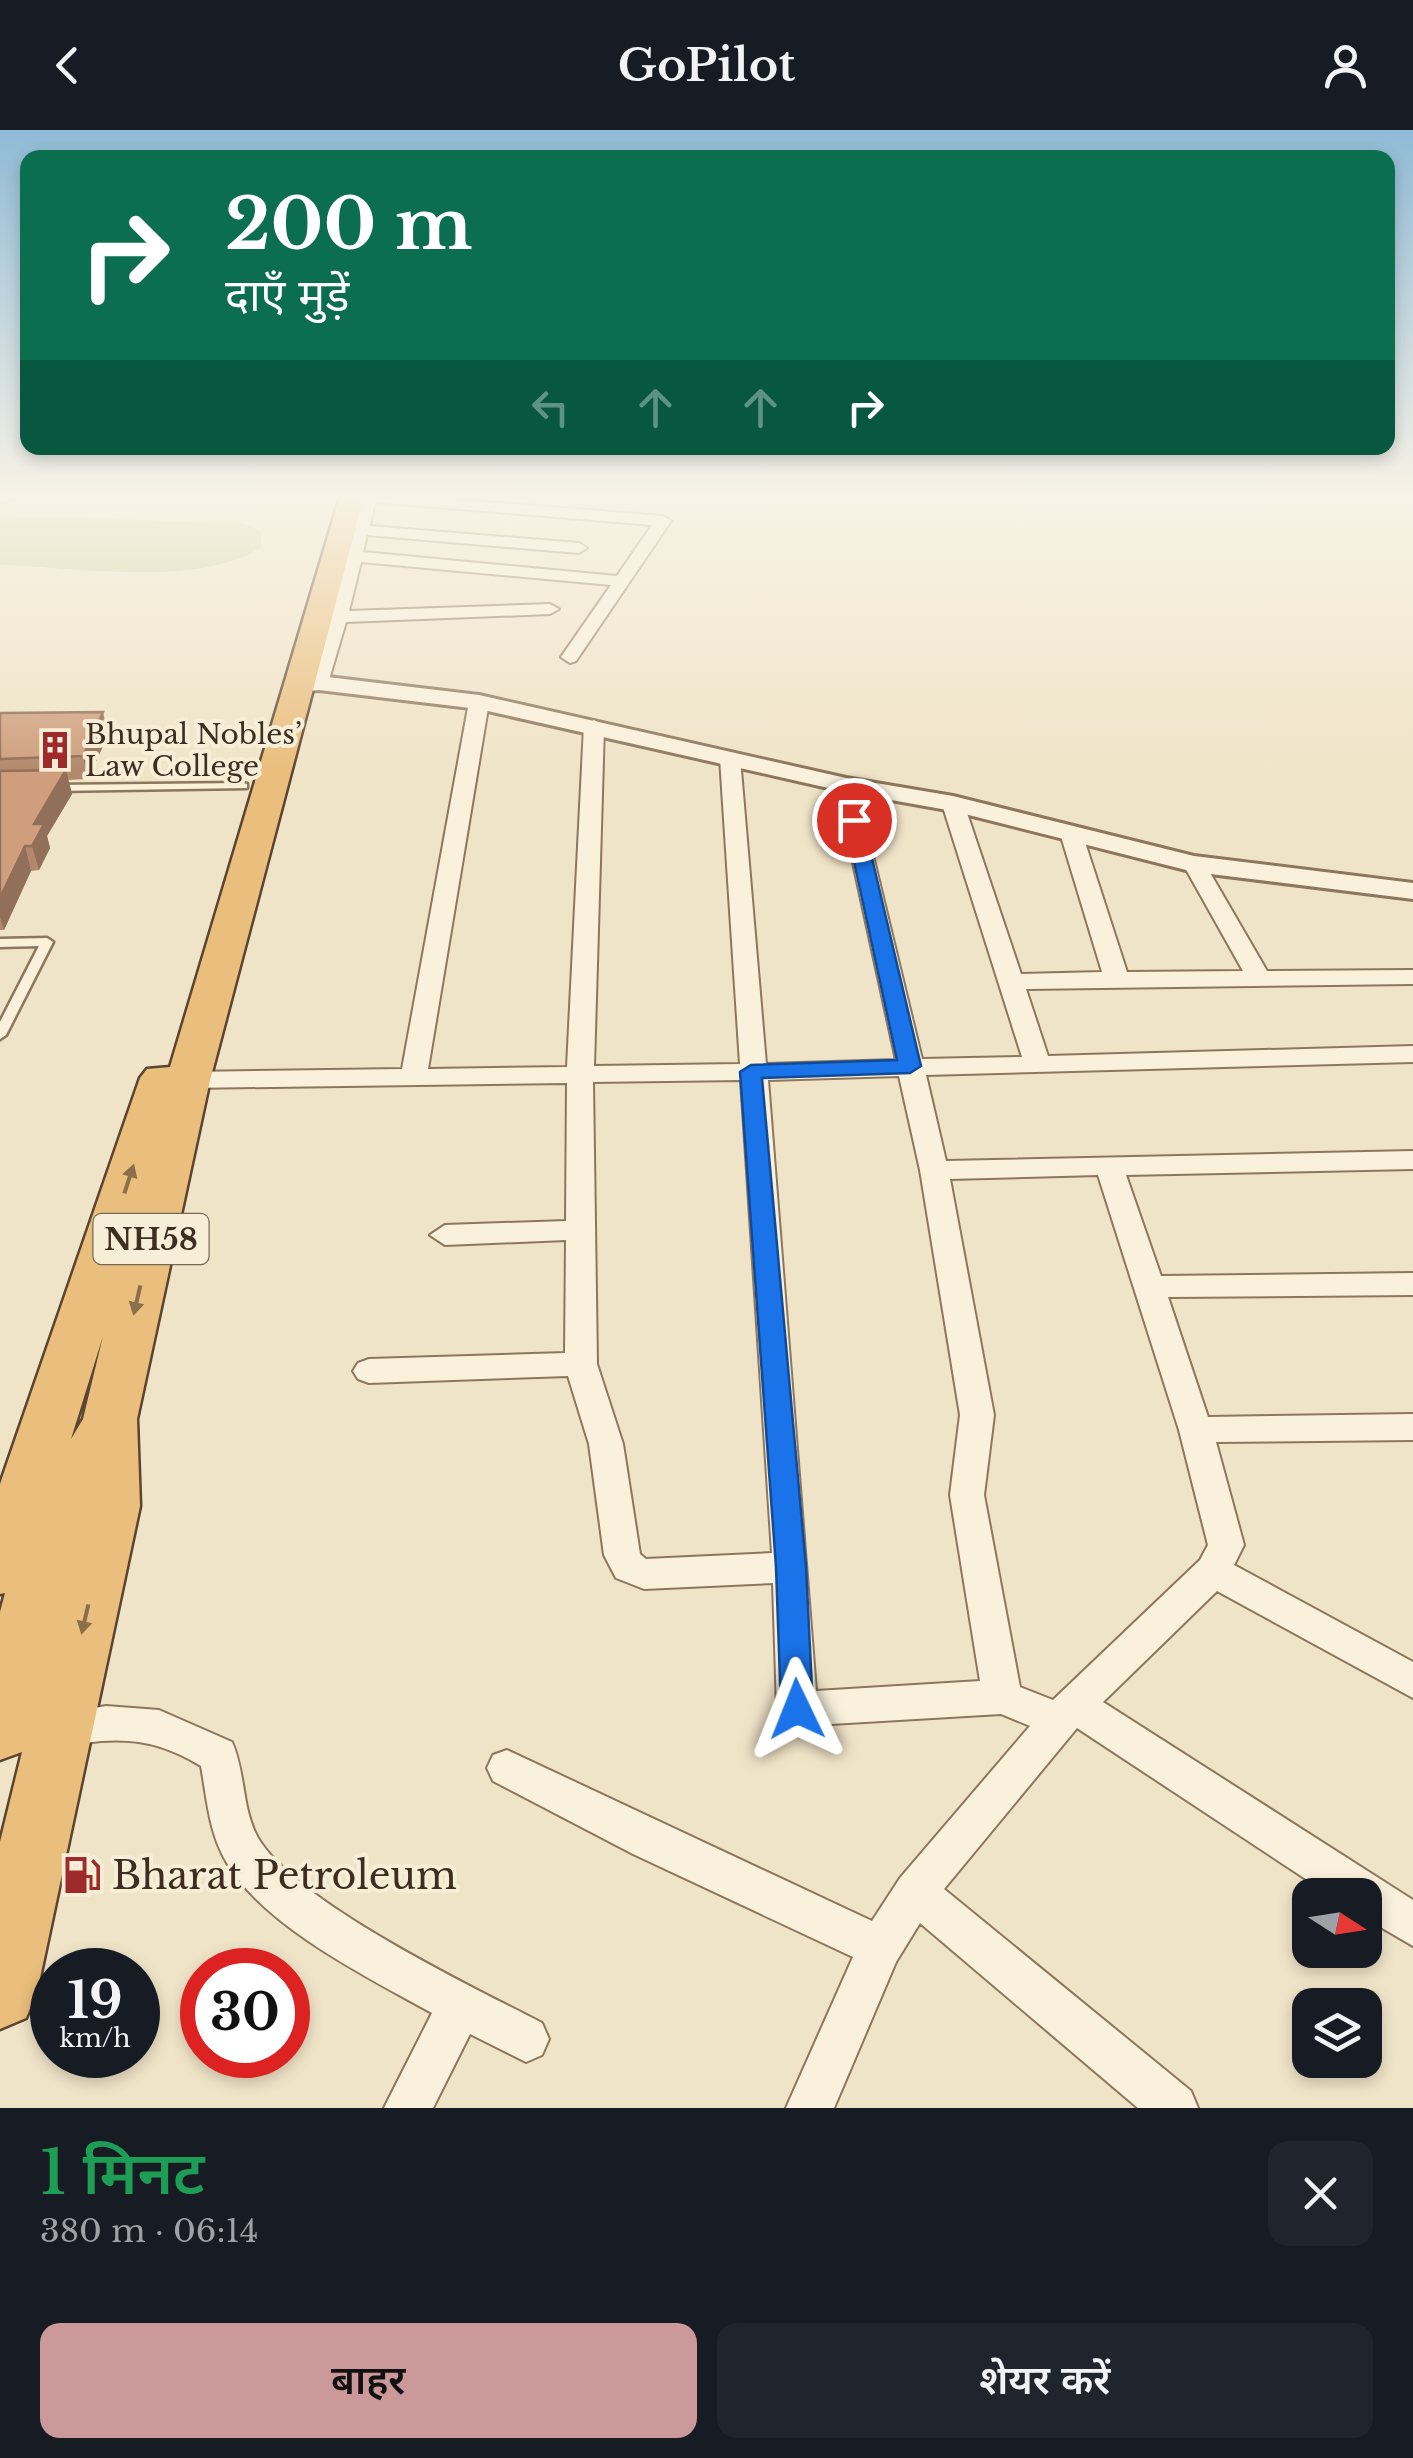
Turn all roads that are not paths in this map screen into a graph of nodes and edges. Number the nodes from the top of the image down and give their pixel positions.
1 (308, 588) edge
2 (334, 588) edge
3 (346, 588) edge
4 (617, 588) edge
5 (550, 609) dead end
6 (339, 617) junction
7 (570, 657) dead end
8 (309, 684) junction
9 (479, 702) junction
10 (594, 726) junction
11 (730, 758) junction
12 (846, 785) junction
13 (256, 786) junction
14 (38, 788) edge
15 (954, 804) junction
16 (1071, 833) junction
17 (1194, 864) junction
18 (1413, 890) edge
19 (0, 943) edge
20 (1258, 976) junction
21 (1413, 977) edge
22 (1117, 979) junction
23 (1011, 982) junction
24 (0, 1035) edge
25 (1413, 1054) edge
26 (1037, 1062) junction
27 (910, 1066) junction
28 (751, 1072) junction
29 (580, 1073) junction
30 (414, 1074) junction
31 (175, 1080) junction
32 (1413, 1160) edge
33 (1109, 1166) junction
34 (934, 1170) junction
35 (582, 1230) junction
36 (445, 1235) dead end
37 (1413, 1284) edge
38 (1148, 1287) junction
39 (581, 1364) junction
40 (369, 1371) dead end
41 (110, 1418) junction
42 (1413, 1427) edge
43 (49, 1428) junction
44 (1196, 1430) junction
45 (56, 1516) junction
46 (791, 1567) junction
47 (0, 1570) edge
48 (1213, 1571) junction
49 (1413, 1681) edge
50 (1002, 1696) junction
51 (1067, 1712) junction
52 (60, 1728) junction
53 (0, 1732) edge
54 (507, 1768) dead end
55 (914, 1892) junction
56 (1413, 1925) edge
57 (880, 1946) junction
58 (0, 1992) edge
59 (461, 2005) junction
60 (526, 2040) dead end
61 (408, 2108) edge
62 (810, 2108) edge
63 (1174, 2108) edge

1 - 13 highway, NH58
2 - 8 highway, NH58
3 - 6 street
4 - 7 street
5 - 6 street
6 - 8 street
8 - 9 street
8 - 13 highway, NH58
9 - 10 street
9 - 30 street
10 - 11 street
10 - 29 street
11 - 12 street
11 - 28 street
12 - 15 street
12 - 27 street
13 - 14 lane
13 - 31 highway, NH58
15 - 16 street
15 - 23 street
16 - 17 street
16 - 22 street
17 - 18 street
17 - 20 street
19 - 24 lane
20 - 21 street
20 - 22 street
22 - 23 street
23 - 26 street
25 - 26 street
26 - 27 street
27 - 28 street
27 - 34 street
28 - 29 street
28 - 46 street
29 - 30 street
29 - 35 street
30 - 31 street
31 -> 41 highway, NH58
43 -> 31 highway, NH58
32 - 33 street
33 - 34 street
33 - 38 street
34 - 50 street
35 - 36 street
35 - 39 street
37 - 38 street
38 - 44 street
39 - 40 street
39 - 46 street
41 - 45 highway
41 -> 52 highway, NH58
42 - 44 street
43 - 45 highway
43 - 47 highway, NH58
44 - 48 street
45 - 53 highway
46 - 50 street
48 - 49 street
48 - 51 street
50 - 51 street
51 - 55 street
51 - 56 street
52 - 58 highway, NH58
52 - 59 street
54 - 57 street
55 - 57 street
55 - 63 street
57 - 62 street
59 - 60 street
59 - 61 street

